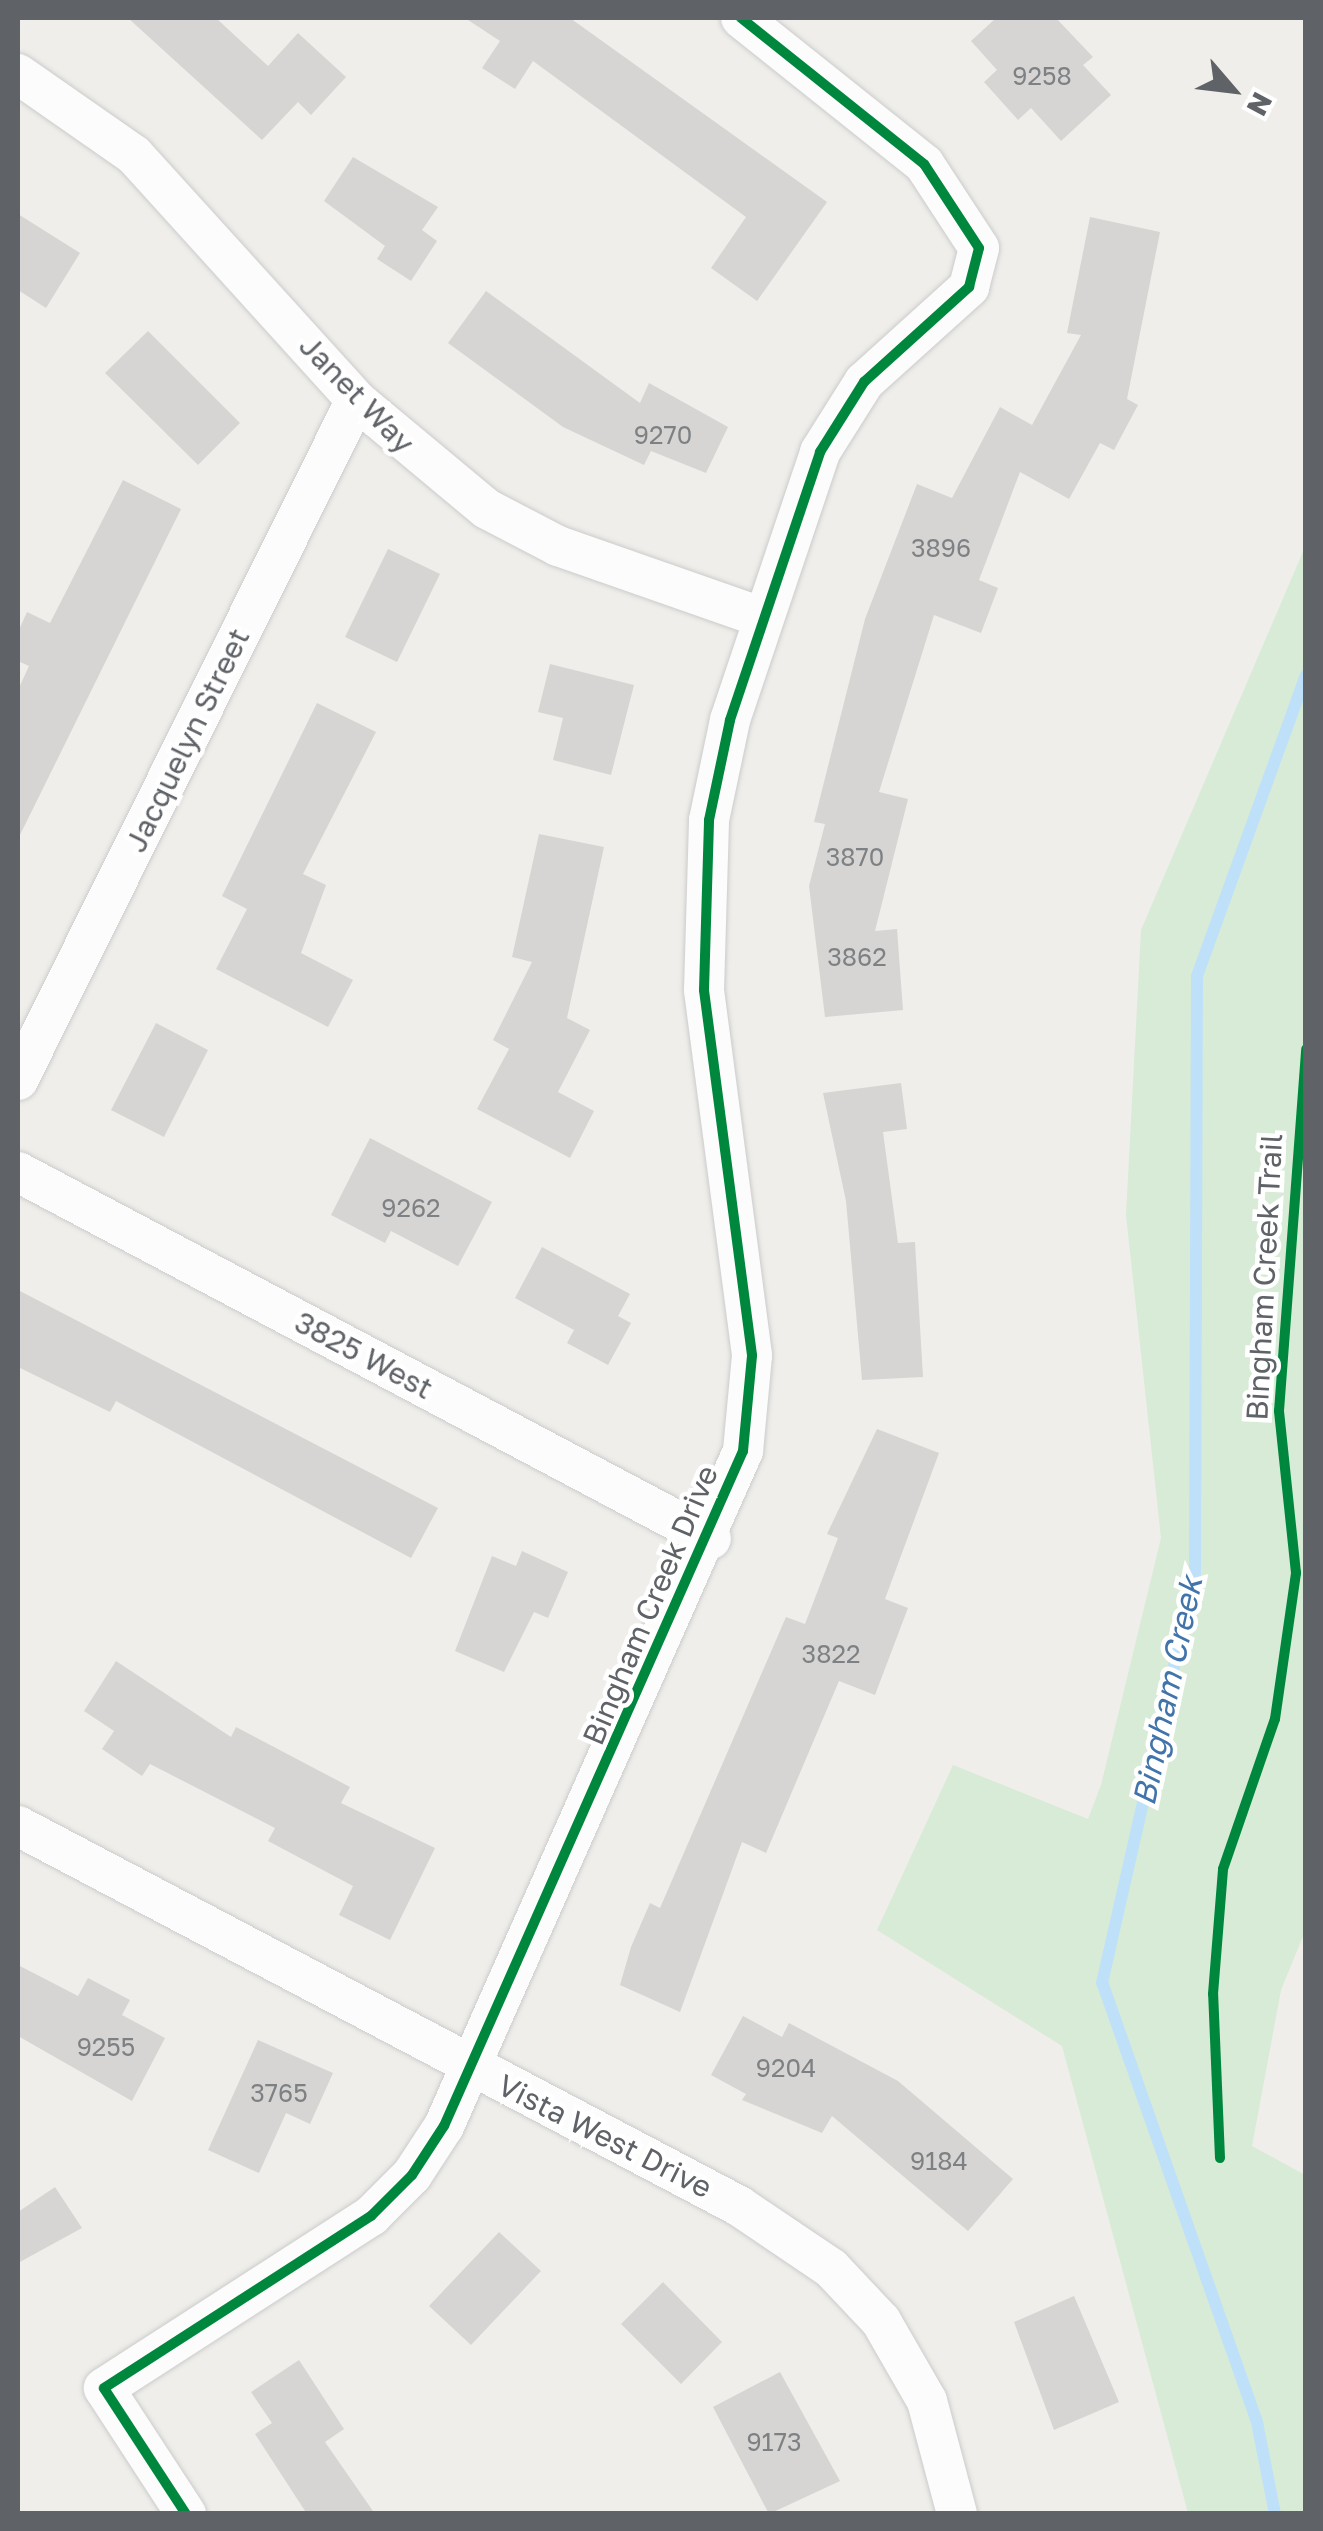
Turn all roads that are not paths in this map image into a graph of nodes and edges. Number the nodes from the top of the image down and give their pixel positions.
1 (741, 18) edge
2 (18, 74) edge
3 (356, 400) junction
4 (761, 617) junction
5 (18, 1080) edge
6 (18, 1172) edge
7 (710, 1539) junction
8 (18, 1826) edge
9 (471, 2066) junction
10 (186, 2514) edge
11 (956, 2514) edge

1 - 4 street, Bingham Creek Drive
2 - 3 street, Janet Way
3 - 4 street, Janet Way
3 - 5 street, Jacquelyn Street
4 - 7 street, Bingham Creek Drive
6 - 7 street, 3825 West
7 - 9 street, Bingham Creek Drive
8 - 9 street, Vista West Drive
9 - 10 street, Bingham Creek Drive
9 - 11 street, Vista West Drive

